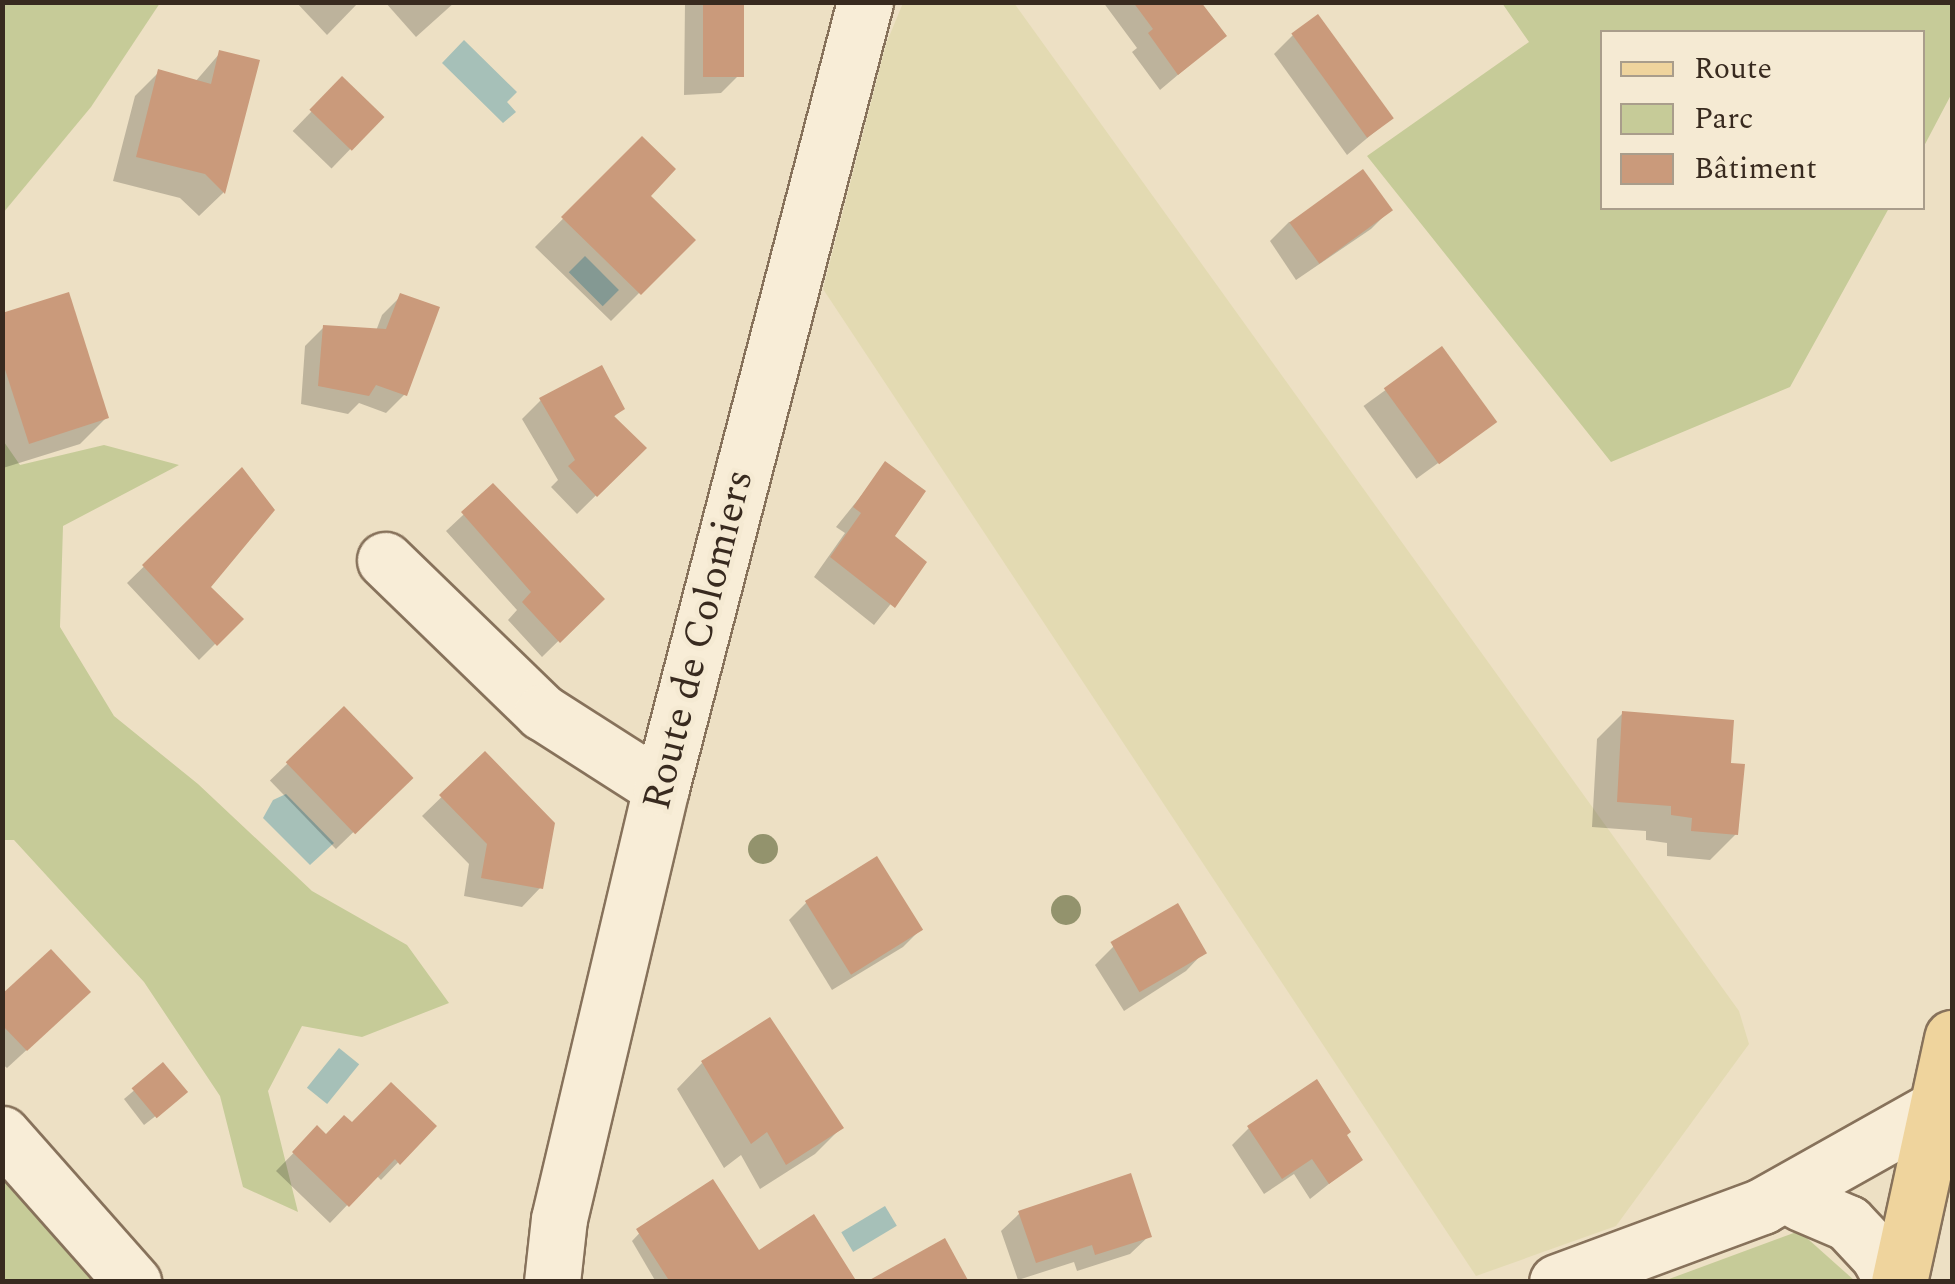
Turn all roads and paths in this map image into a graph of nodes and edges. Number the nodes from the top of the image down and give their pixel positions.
1 (865, 2) edge
2 (385, 560) dead end
3 (660, 788) junction
4 (1952, 1038) edge
5 (1944, 1110) edge
6 (2, 1134) edge
7 (1923, 1163) junction
8 (1782, 1204) junction
9 (133, 1282) edge
10 (552, 1282) edge
11 (1558, 1282) edge
12 (1896, 1282) edge

1 - 3 street, Route de Colomiers
2 - 3 street
3 - 10 street, Route de Colomiers
4 - 5 main road
5 - 7 main road
5 - 8 street
6 - 9 street
7 - 8 street
7 - 12 main road
8 - 11 street
8 - 12 street

